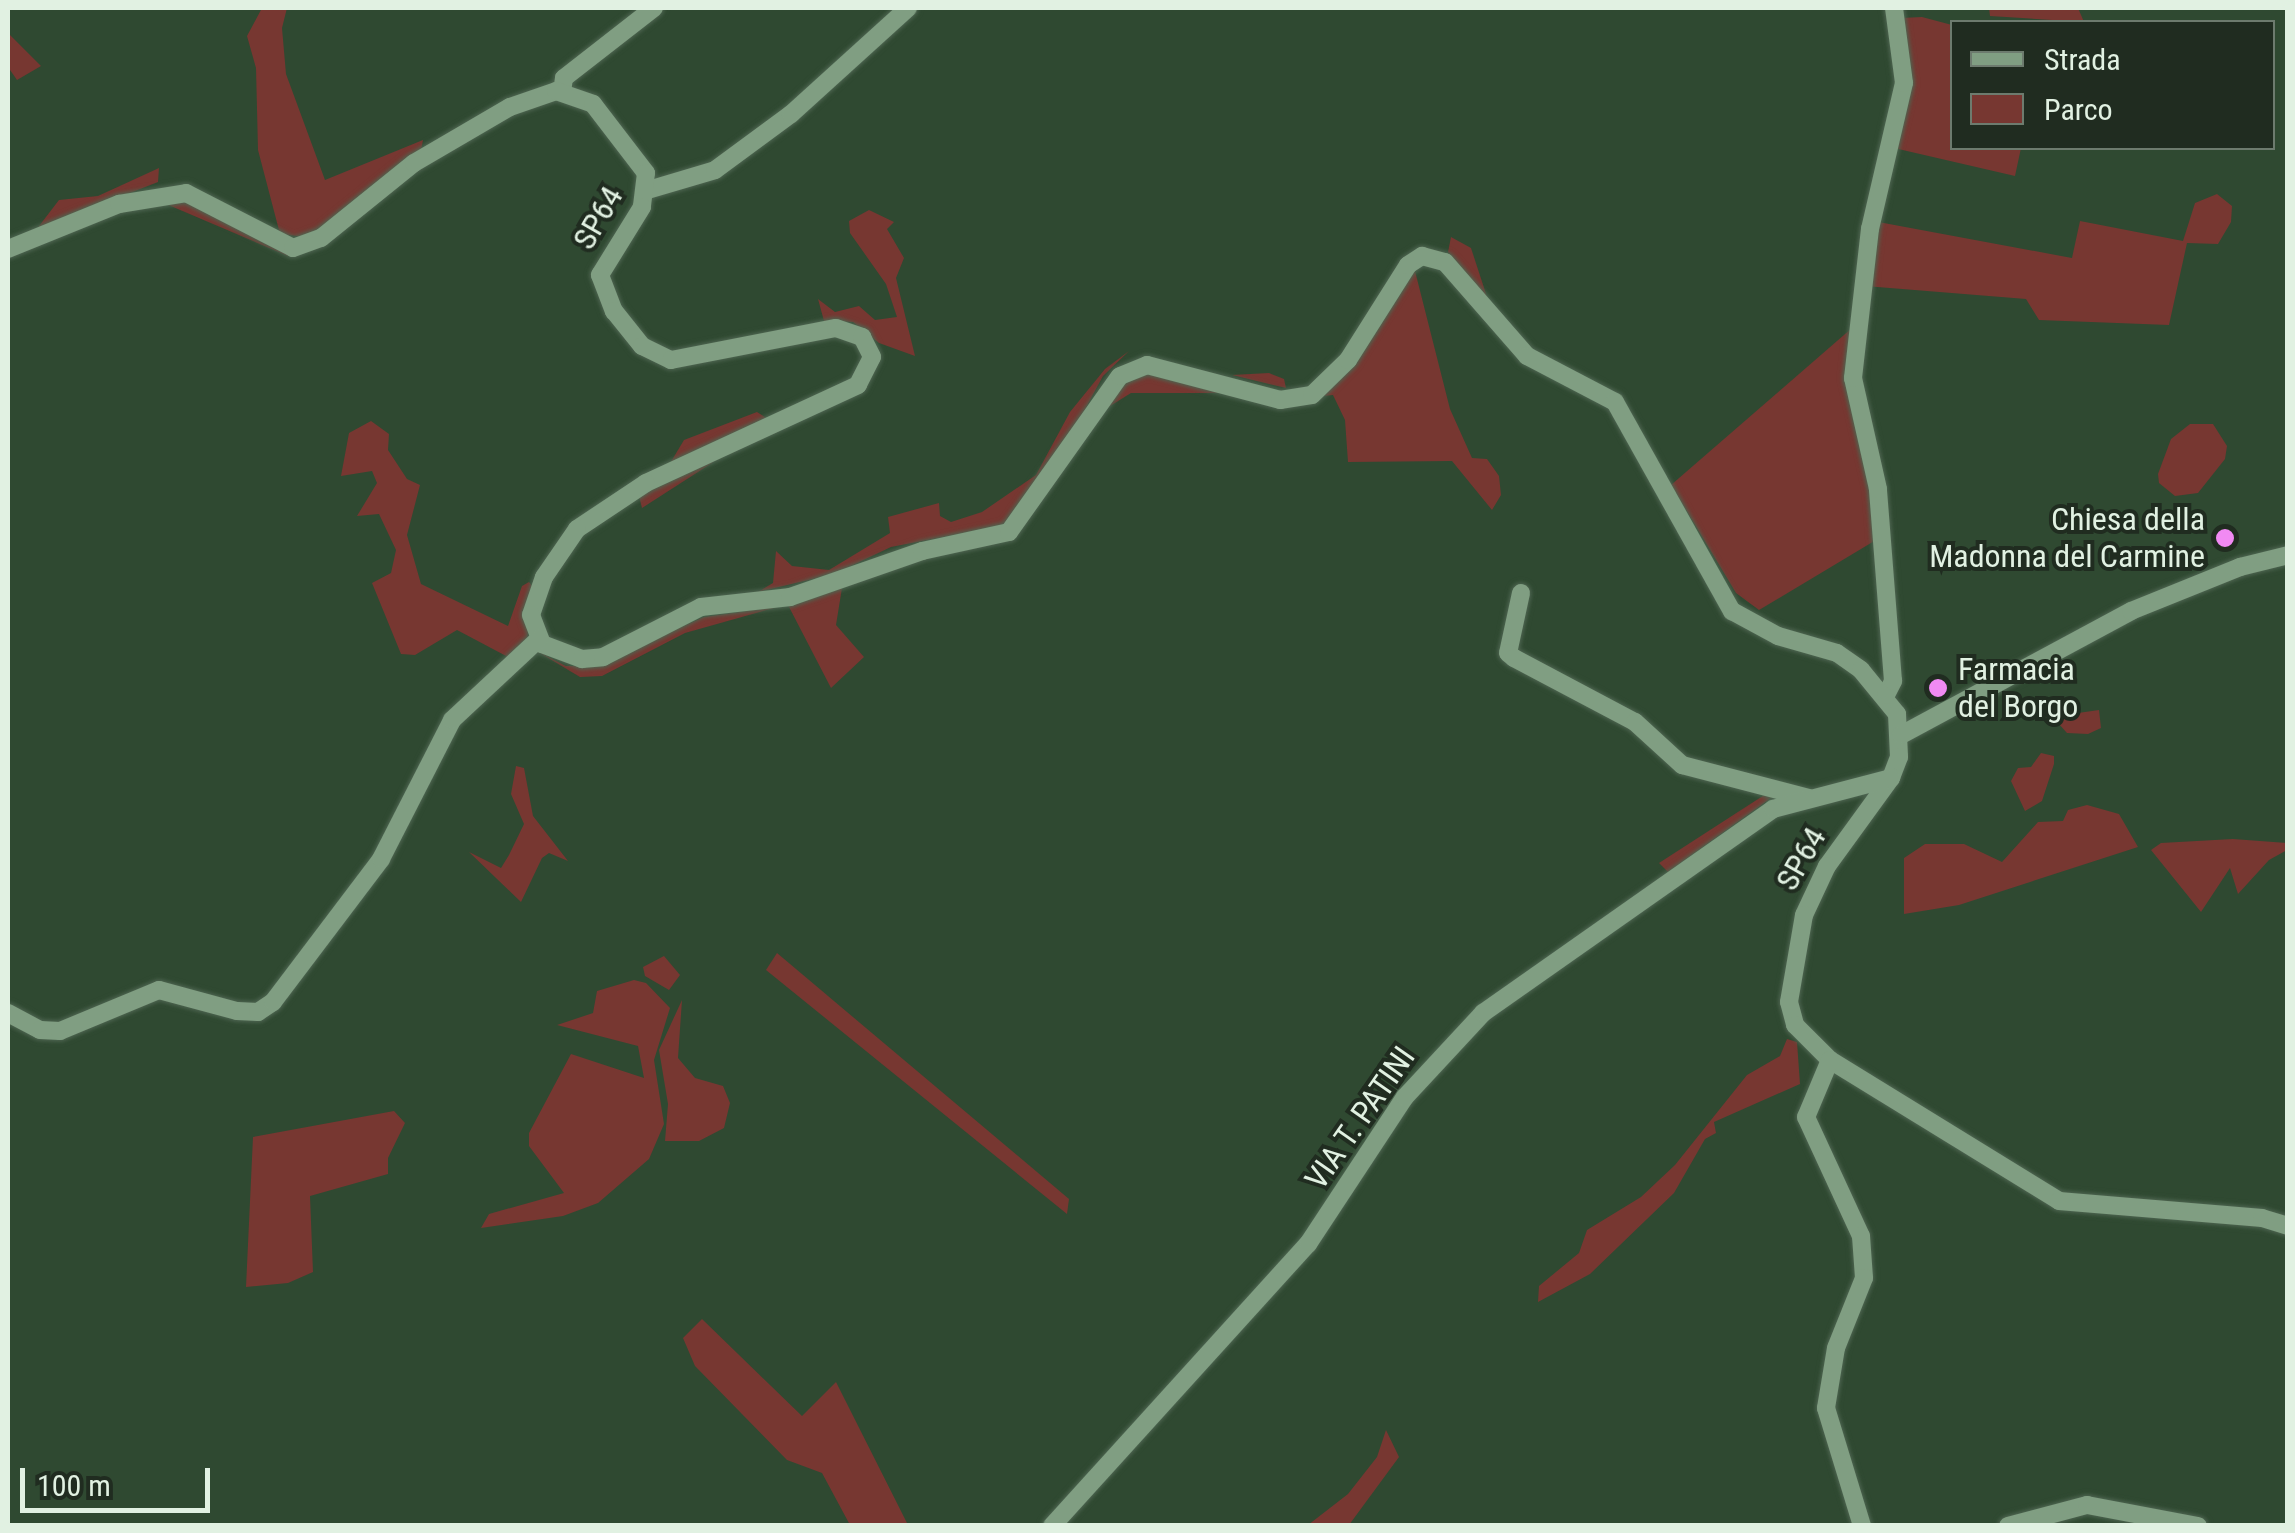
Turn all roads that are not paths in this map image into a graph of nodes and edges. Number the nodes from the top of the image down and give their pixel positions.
1 (654, 8) edge
2 (908, 8) edge
3 (1894, 8) edge
4 (562, 92) junction
5 (648, 190) junction
6 (8, 249) edge
7 (2288, 556) edge
8 (1521, 592) dead end
9 (539, 640) junction
10 (1886, 696) junction
11 (1900, 735) junction
12 (1891, 778) junction
13 (1810, 798) junction
14 (8, 1013) edge
15 (1830, 1060) junction
16 (2288, 1226) edge
17 (1052, 1526) edge
18 (1862, 1526) edge
19 (2008, 1526) edge
20 (2198, 1526) edge

1 - 4 street
2 - 5 street
3 - 10 street
4 - 5 street, SP64 / SP64
4 - 6 street
5 - 9 street, SP64 / SP64
7 - 11 street
8 - 13 street
9 - 10 street
9 - 14 street
10 - 11 street
11 - 12 street, SP64 / SP64
12 - 13 street, VIA T. PATINI
12 - 15 street, SP64 / SP64
13 - 17 street, VIA T. PATINI
15 - 16 street, SP64
15 - 18 street
19 - 20 street

